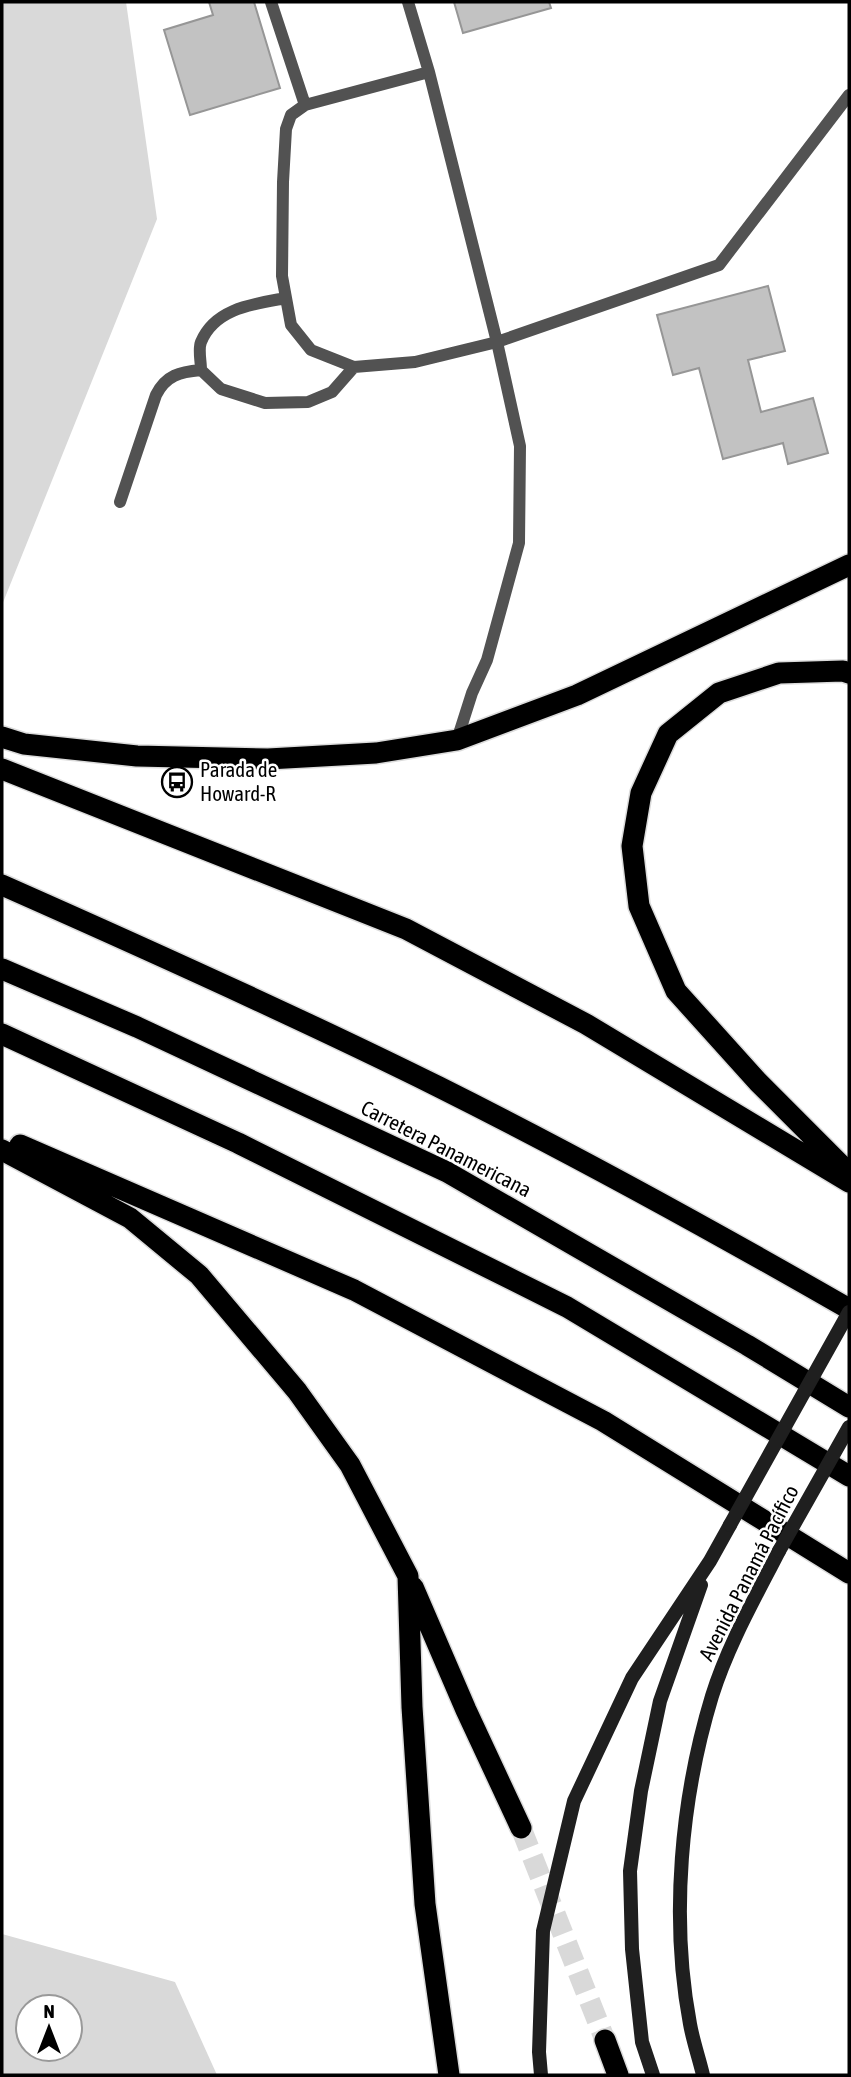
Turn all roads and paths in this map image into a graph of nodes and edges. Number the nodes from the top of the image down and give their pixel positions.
1 (271, 2) edge
2 (408, 2) edge
3 (429, 72) junction
4 (849, 95) edge
5 (304, 105) junction
6 (286, 298) junction
7 (497, 342) junction
8 (354, 367) junction
9 (201, 370) junction
10 (120, 502) dead end
11 (849, 565) edge
12 (849, 673) edge
13 (2, 737) edge
14 (457, 740) junction
15 (2, 769) edge
16 (2, 886) edge
17 (2, 969) edge
18 (2, 1034) edge
19 (2, 1137) edge
20 (2, 1150) edge
21 (849, 1173) edge
22 (849, 1182) edge
23 (849, 1311) edge
24 (849, 1407) edge
25 (849, 1427) edge
26 (849, 1476) edge
27 (710, 1561) junction
28 (849, 1573) edge
29 (408, 1576) junction
30 (521, 1828) tunnel mouth
31 (605, 2040) tunnel mouth
32 (449, 2075) edge
33 (541, 2075) edge
34 (618, 2075) edge
35 (653, 2075) edge
36 (703, 2075) edge

1 - 5 lane
2 - 3 lane
3 - 5 lane
3 - 7 lane
4 - 7 lane
5 - 6 lane
6 - 8 lane
6 - 9 lane
7 - 8 lane
7 - 14 lane
8 - 9 lane
9 - 10 lane
11 - 14 highway
12 - 21 highway
13 - 14 highway
15 - 22 highway
16 - 23 highway
17 - 24 highway, Carretera Panamericana
18 - 26 highway
19 - 28 highway
20 - 29 highway
23 - 27 main road, Avenida Panamá Pacífico, bridge
25 - 36 main road, Avenida Panamá Pacífico, bridge
27 - 33 main road, Avenida Panamá Pacífico
27 - 35 main road, Avenida Panamá Pacífico
29 - 30 highway
29 - 32 highway
31 - 34 highway

